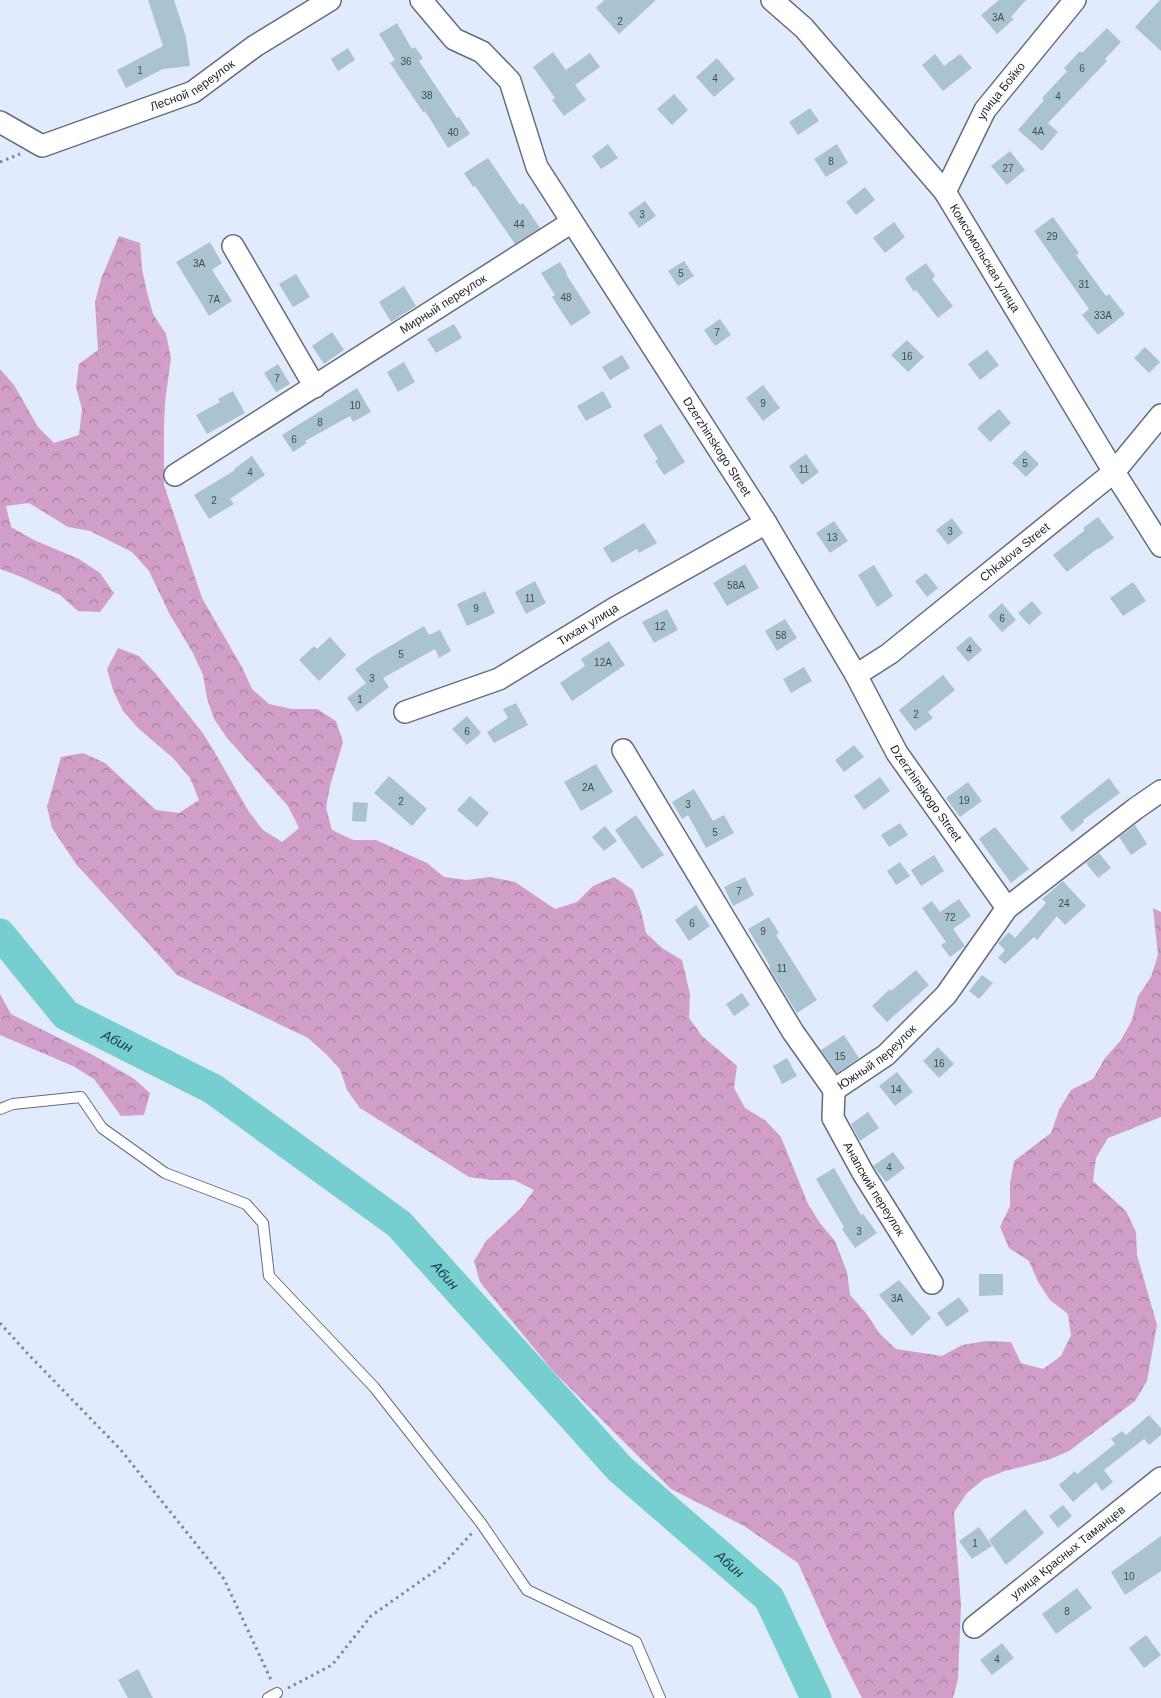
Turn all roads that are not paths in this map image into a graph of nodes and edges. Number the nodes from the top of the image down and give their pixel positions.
1 (330, 0) edge
2 (421, 0) edge
3 (772, 0) edge
4 (1075, 0) edge
5 (0, 122) edge
6 (945, 192) junction
7 (572, 222) junction
8 (233, 246) dead end
9 (315, 387) junction
10 (1161, 415) edge
11 (1114, 472) junction
12 (175, 475) dead end
13 (766, 523) junction
14 (1161, 546) edge
15 (856, 675) junction
16 (405, 712) dead end
17 (623, 750) dead end
18 (1161, 791) edge
19 (1007, 908) junction
20 (834, 1090) junction
21 (0, 1109) edge
22 (932, 1283) dead end
23 (1161, 1478) edge
24 (974, 1627) dead end
25 (660, 1698) edge

1 - 5 street, Лесной переулок
2 - 7 street, Dzerzhinskogo Street
3 - 6 street, Комсомольская улица
4 - 6 street, улица Бойко
6 - 11 street, Комсомольская улица
7 - 9 street, Мирный переулок
7 - 13 street, Dzerzhinskogo Street
8 - 9 street
9 - 12 street, Мирный переулок
10 - 11 street, Chkalova Street
11 - 14 street, Комсомольская улица
11 - 15 street, Chkalova Street
13 - 15 street, Dzerzhinskogo Street
13 - 16 street, Тихая улица
15 - 19 street, Dzerzhinskogo Street
17 - 20 street, Южный переулок
18 - 19 street, Южный переулок
19 - 20 street, Южный переулок
20 - 22 street, Анапский переулок
21 - 25 lane
23 - 24 street, улица Красных Таманцев

